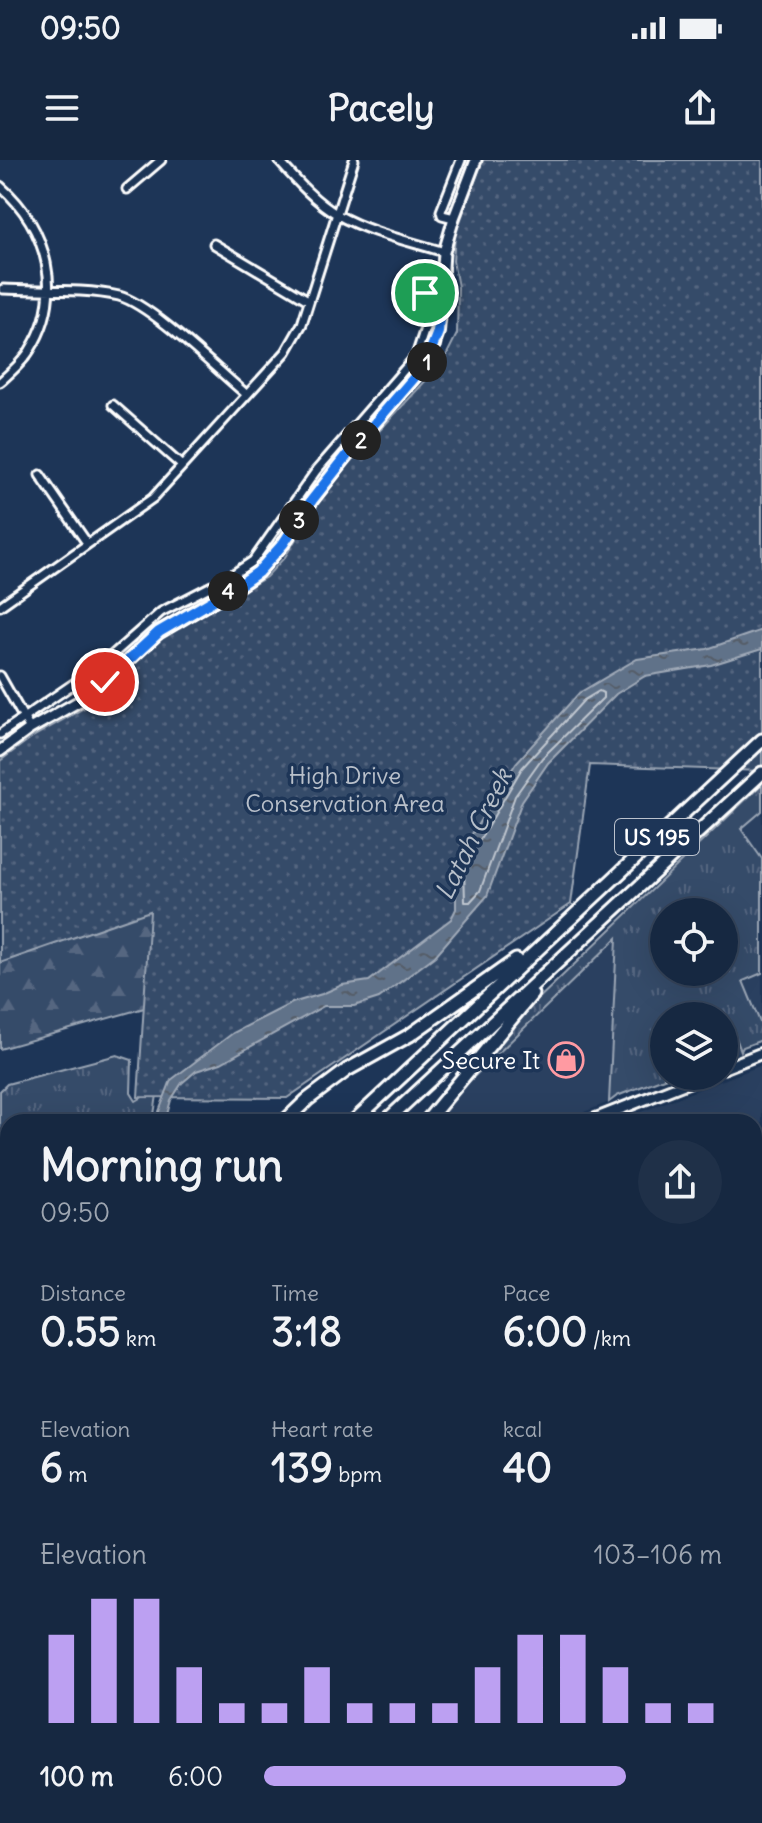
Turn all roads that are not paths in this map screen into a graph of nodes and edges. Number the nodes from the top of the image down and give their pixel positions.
1 (161, 160) edge
2 (278, 160) edge
3 (354, 160) edge
4 (461, 160) edge
5 (476, 160) edge
6 (0, 186) edge
7 (127, 189) dead end
8 (336, 214) junction
9 (454, 218) junction
10 (214, 244) dead end
11 (444, 252) junction
12 (441, 284) junction
13 (3, 289) dead end
14 (49, 292) junction
15 (308, 300) junction
16 (0, 382) edge
17 (246, 394) junction
18 (113, 405) dead end
19 (182, 466) junction
20 (40, 475) dead end
21 (87, 543) junction
22 (0, 606) edge
23 (0, 676) edge
24 (22, 718) junction
25 (30, 729) junction
26 (0, 734) edge
27 (762, 740) edge
28 (0, 751) edge
29 (762, 773) edge
30 (552, 934) junction
31 (566, 954) junction
32 (762, 1053) edge
33 (738, 1062) edge
34 (668, 1090) edge
35 (292, 1114) edge
36 (361, 1114) edge
37 (394, 1114) edge
38 (433, 1114) edge
39 (607, 1114) edge

1 - 7 street
2 - 8 street
3 - 8 street
4 - 9 street
5 - 9 main road
6 - 14 street
8 - 11 street
8 - 15 street
9 - 11 main road
10 - 15 street
11 - 12 main road
12 - 24 street
12 - 25 main road
13 - 14 street
14 - 16 street
14 - 17 street
15 - 17 street
17 - 19 street
18 - 19 street
19 - 21 street
20 - 21 street
21 - 22 street
23 - 24 street
24 - 25 street
24 - 26 street
25 - 28 main road
27 - 30 highway, US 195
29 - 31 highway, US 195
30 - 35 highway
30 - 36 highway, US 195
31 - 37 highway, US 195
31 - 38 highway
32 - 33 main road
34 - 39 main road

